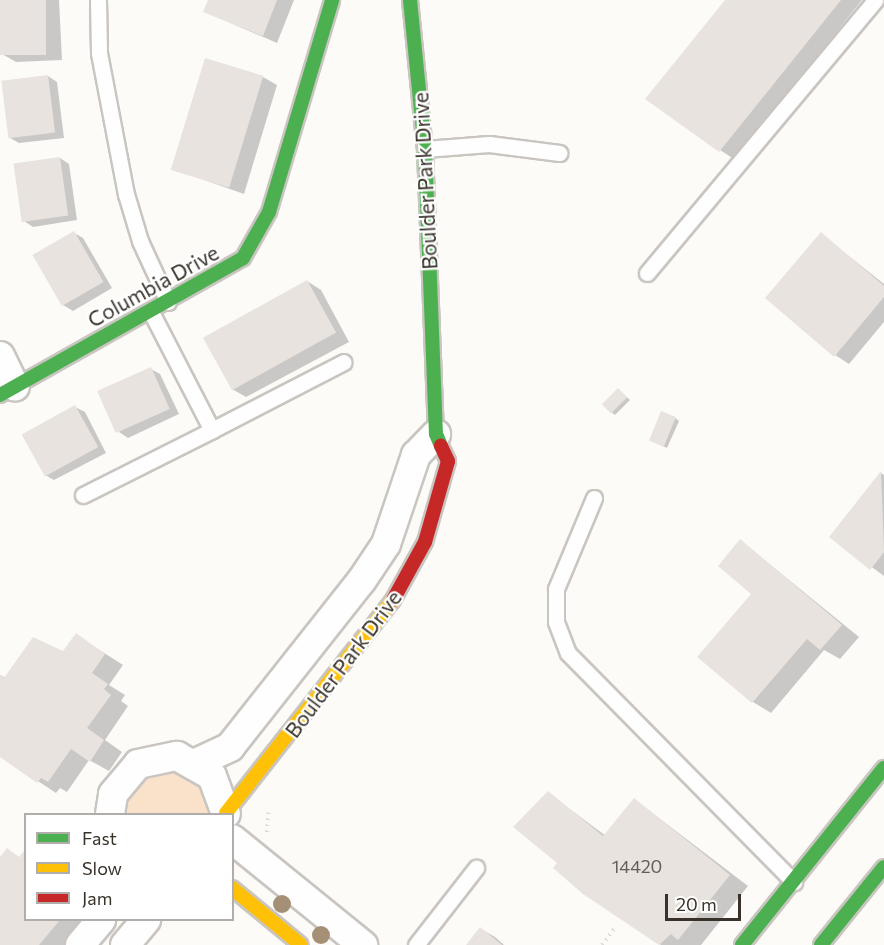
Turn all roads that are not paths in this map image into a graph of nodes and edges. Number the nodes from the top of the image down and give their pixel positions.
1 (98, 0) edge
2 (333, 0) edge
3 (410, 0) edge
4 (874, 0) edge
5 (425, 149) junction
6 (559, 153) dead end
7 (647, 273) dead end
8 (168, 302) junction
9 (151, 312) junction
10 (0, 356) edge
11 (344, 362) dead end
12 (8, 391) edge
13 (212, 430) junction
14 (436, 434) junction
15 (83, 495) dead end
16 (594, 498) dead end
17 (196, 763) junction
18 (884, 768) edge
19 (110, 813) edge
20 (225, 813) edge
21 (234, 814) edge
22 (234, 827) edge
23 (884, 867) edge
24 (476, 868) dead end
25 (794, 882) junction
26 (234, 890) edge
27 (100, 921) edge
28 (145, 921) edge
29 (80, 945) edge
30 (124, 945) edge
31 (301, 945) edge
32 (363, 945) edge
33 (416, 945) edge
34 (742, 945) edge
35 (821, 945) edge

1 - 8 lane
2 - 8 street, Columbia Drive
3 - 5 street, Boulder Park Drive
4 - 7 lane
5 - 6 lane
5 - 14 street, Boulder Park Drive
8 - 9 street, Columbia Drive
9 - 12 street, Columbia Drive
9 - 13 lane
10 - 12 street
11 - 13 lane
13 - 15 lane
14 - 17 street, Boulder Park Drive
14 - 21 street, Boulder Park Drive
16 - 25 lane
17 - 19 street
17 - 20 street
18 - 25 street
22 - 32 street
23 - 35 street
24 - 33 lane
25 - 34 street
26 - 31 street
27 - 29 street
28 - 30 street

